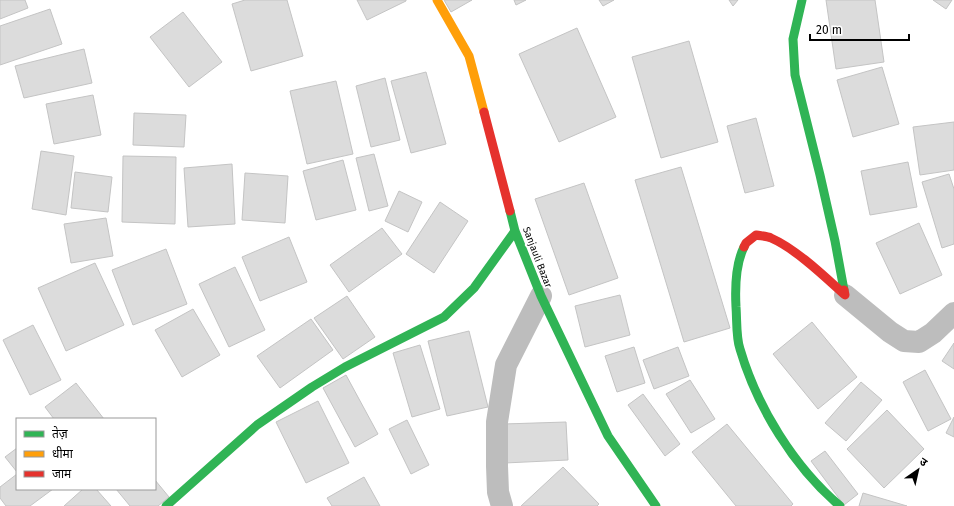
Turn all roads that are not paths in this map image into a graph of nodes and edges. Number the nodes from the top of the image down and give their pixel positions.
1 (437, 0) edge
2 (802, 0) edge
3 (515, 231) junction
4 (845, 295) junction
5 (541, 296) junction
6 (954, 312) edge
7 (166, 506) edge
8 (502, 506) edge
9 (656, 506) edge
10 (840, 506) edge

1 - 3 street, Sanjauli Bazar
2 - 4 street
3 - 5 street, Sanjauli Bazar
3 - 7 street
4 - 6 street
4 - 10 street
5 - 8 street
5 - 9 street, Sanjauli Bazar

